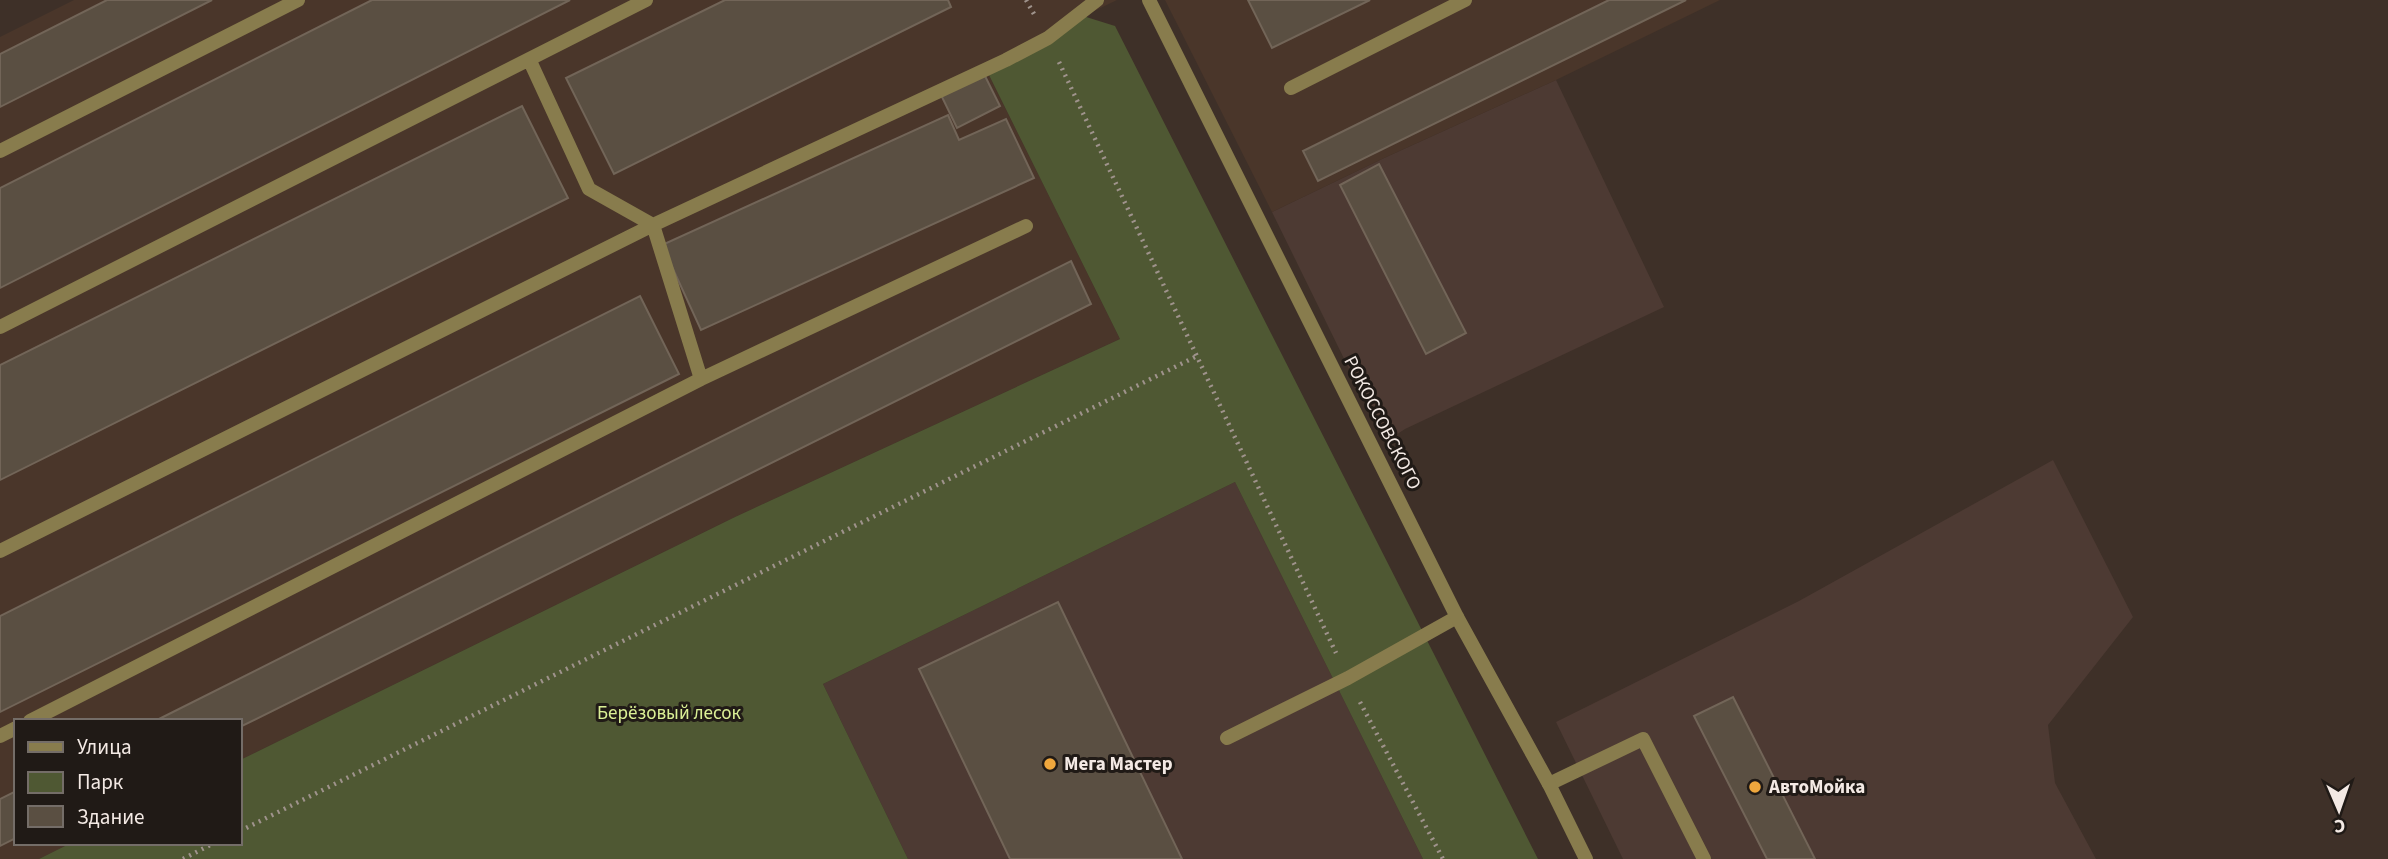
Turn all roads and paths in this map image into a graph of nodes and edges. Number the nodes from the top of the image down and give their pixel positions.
1 (298, 0) edge
2 (646, 0) edge
3 (1026, 0) edge
4 (1097, 0) edge
5 (1149, 0) edge
6 (1465, 0) edge
7 (1048, 38) junction
8 (529, 59) junction
9 (1291, 88) dead end
10 (0, 152) edge
11 (653, 225) junction
12 (1026, 226) dead end
13 (0, 327) edge
14 (1197, 356) junction
15 (701, 379) junction
16 (0, 551) edge
17 (1457, 617) junction
18 (1348, 678) junction
19 (34, 719) edge
20 (1227, 738) dead end
21 (1549, 784) junction
22 (242, 830) edge
23 (210, 845) edge
24 (183, 859) edge
25 (1443, 859) edge
26 (1586, 859) edge
27 (1703, 859) edge

1 - 10 street
2 - 8 street
3 - 7 path
4 - 7 street
5 - 17 street, РОКОССОВСКОГО
6 - 9 street
7 - 11 street
7 - 14 path
8 - 11 street
8 - 13 street
11 - 15 street
11 - 16 street
12 - 15 street
14 - 18 path
14 - 22 path
15 - 19 street
17 - 18 street
17 - 21 street, РОКОССОВСКОГО
18 - 20 street
18 - 25 path
21 - 26 street, РОКОССОВСКОГО
21 - 27 street
23 - 24 path

